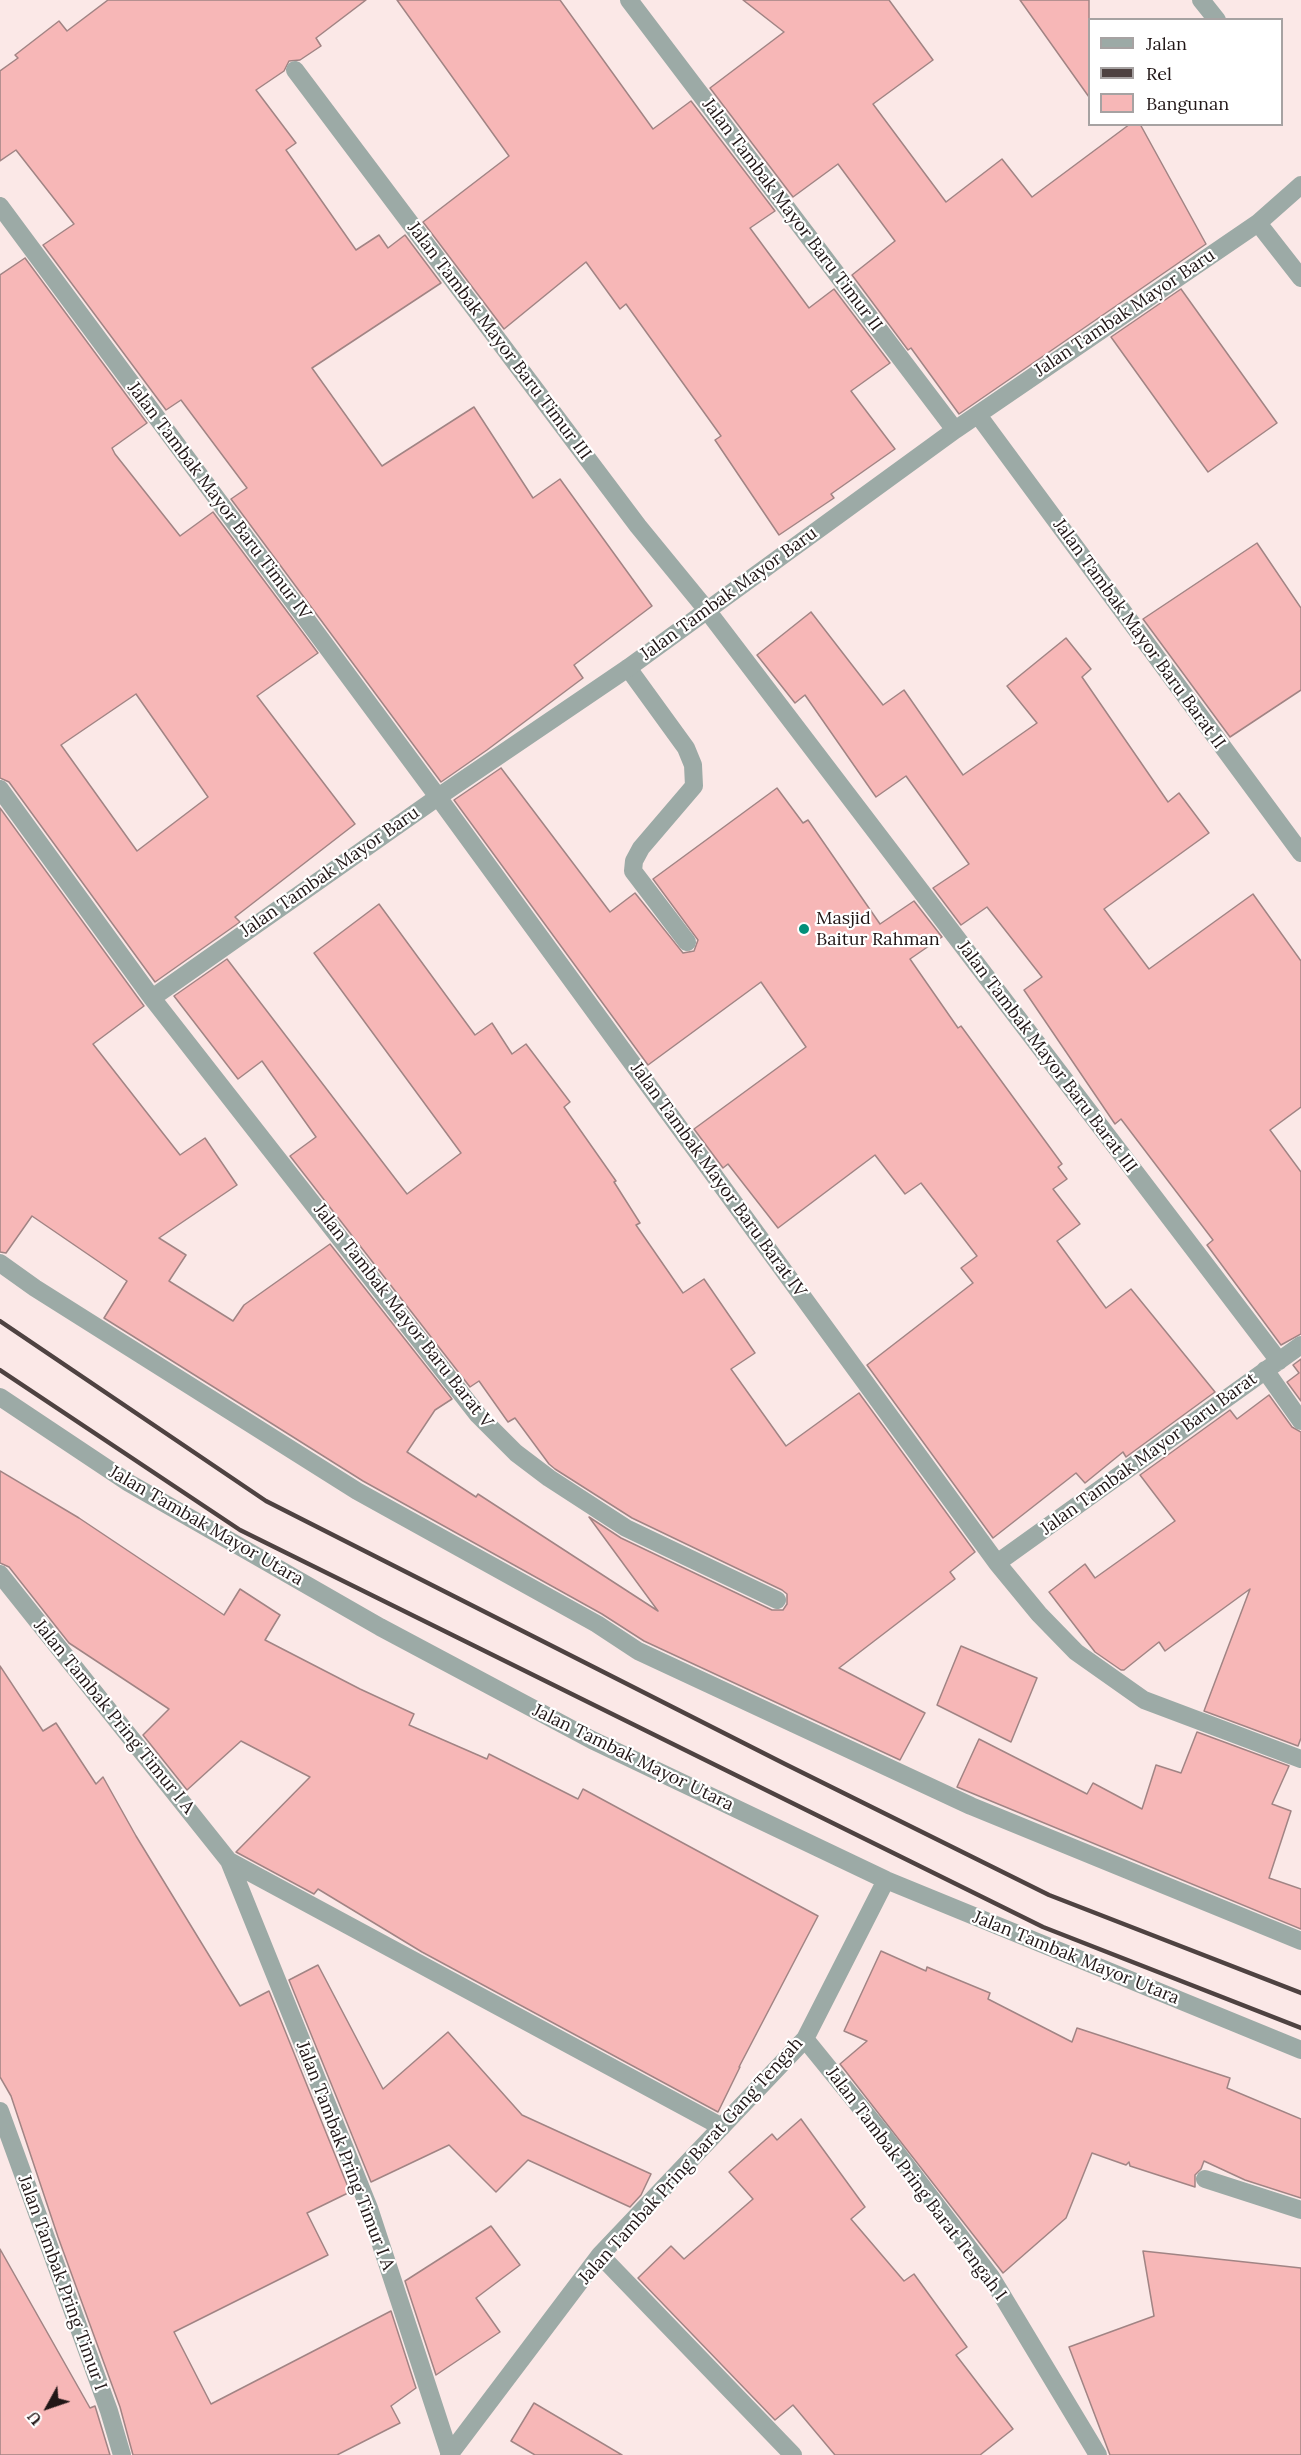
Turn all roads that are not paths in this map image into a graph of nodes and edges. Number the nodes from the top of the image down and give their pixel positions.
1 (629, 0) edge
2 (1202, 0) edge
3 (1216, 18) edge
4 (295, 70) dead end
5 (1301, 185) edge
6 (0, 206) edge
7 (1258, 223) junction
8 (1301, 278) edge
9 (978, 414) junction
10 (955, 430) junction
11 (706, 609) junction
12 (628, 668) junction
13 (0, 789) edge
14 (438, 797) junction
15 (1301, 853) edge
16 (687, 942) dead end
17 (152, 998) junction
18 (0, 1263) edge
19 (1301, 1345) edge
20 (1272, 1365) junction
21 (0, 1396) edge
22 (1301, 1421) edge
23 (997, 1563) junction
24 (0, 1574) edge
25 (777, 1600) dead end
26 (1301, 1759) edge
27 (229, 1861) junction
28 (886, 1880) junction
29 (1301, 1941) edge
30 (805, 2039) junction
31 (1301, 2050) edge
32 (0, 2111) edge
33 (722, 2127) junction
34 (1205, 2179) dead end
35 (1301, 2210) edge
36 (600, 2255) junction
37 (122, 2455) edge
38 (450, 2455) edge
39 (793, 2455) edge
40 (1098, 2455) edge

1 - 10 street, Jalan Tambak Mayor Baru Timur II
2 - 3 street
4 - 11 street, Jalan Tambak Mayor Baru Timur III
5 - 7 street, Jalan Tambak Mayor Baru
6 - 14 street, Jalan Tambak Mayor Baru Timur IV
7 - 8 street
7 - 9 street, Jalan Tambak Mayor Baru
9 - 10 street, Jalan Tambak Mayor Baru
9 - 15 street, Jalan Tambak Mayor Baru Barat II
10 - 11 street, Jalan Tambak Mayor Baru
11 - 12 street, Jalan Tambak Mayor Baru
11 - 20 street, Jalan Tambak Mayor Baru Barat III
12 - 14 street, Jalan Tambak Mayor Baru
12 - 16 street
13 - 17 street, Jalan Tambak Mayor Baru Barat V
14 - 17 street, Jalan Tambak Mayor Baru
14 - 23 street, Jalan Tambak Mayor Baru Barat IV
17 - 25 street, Jalan Tambak Mayor Baru Barat V
18 - 29 street
19 - 20 street, Jalan Tambak Mayor Baru Barat
20 - 22 street, Jalan Tambak Mayor Baru Barat III
20 - 23 street, Jalan Tambak Mayor Baru Barat
21 - 28 street, Jalan Tambak Mayor Utara
23 - 26 street, Jalan Tambak Mayor Baru Barat IV
24 - 27 street, Jalan Tambak Pring Timur I A
27 - 33 street, Jalan Tambak Pring Timur I A
27 - 38 street, Jalan Tambak Pring Timur I A
28 - 30 street, Jalan Tambak Pring Barat Gang Tengah
28 - 31 street, Jalan Tambak Mayor Utara
30 - 33 street, Jalan Tambak Pring Barat Gang Tengah
30 - 40 street, Jalan Tambak Pring Barat Tengah I
32 - 37 street, Jalan Tambak Pring Timur I
33 - 36 street, Jalan Tambak Pring Barat Gang Tengah
34 - 35 street
36 - 38 street, Jalan Tambak Pring Barat Gang Tengah
36 - 39 street

